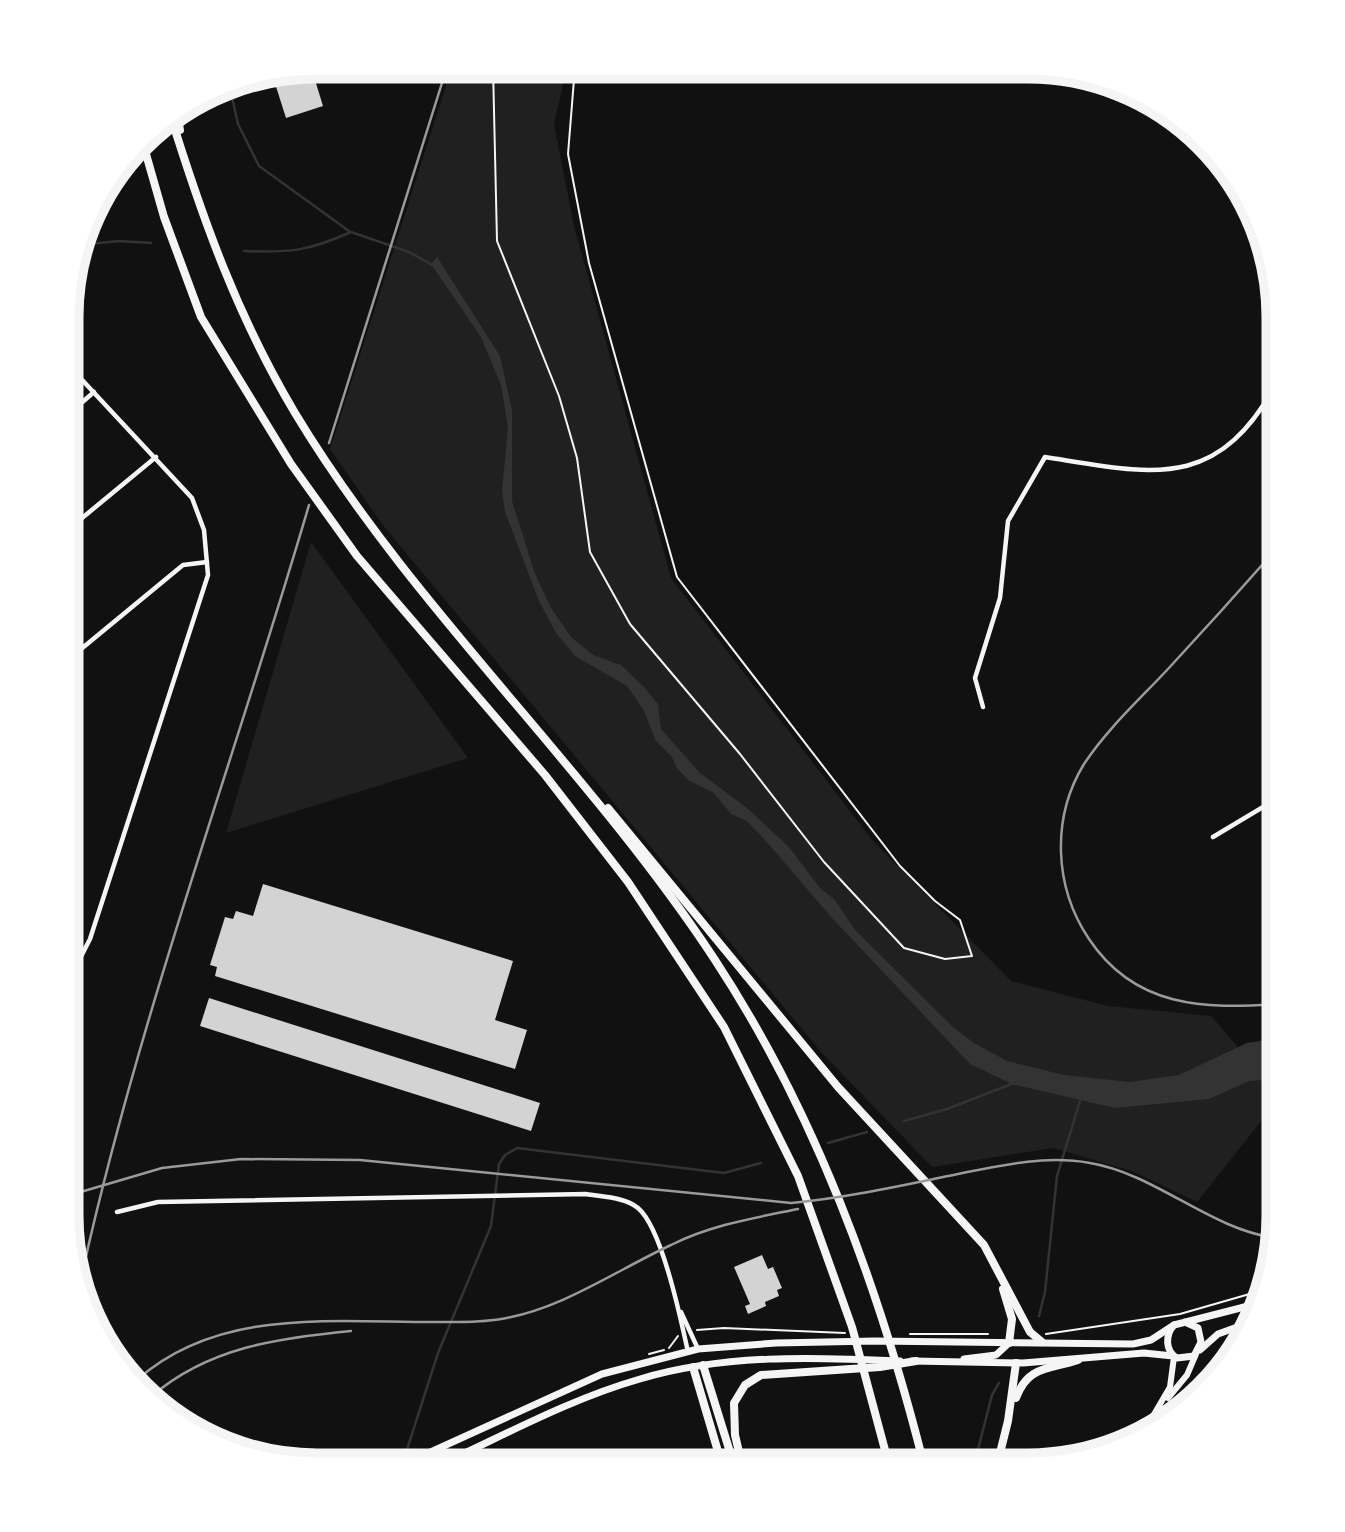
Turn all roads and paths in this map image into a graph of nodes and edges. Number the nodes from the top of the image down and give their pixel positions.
1 (494, 79) edge
2 (574, 79) edge
3 (179, 123) edge
4 (174, 127) edge
5 (145, 151) edge
6 (203, 220) junction
7 (79, 376) edge
8 (94, 392) junction
9 (1266, 402) edge
10 (79, 405) edge
11 (156, 457) junction
12 (79, 521) edge
13 (207, 562) junction
14 (79, 651) edge
15 (984, 708) dead end
16 (578, 775) junction
17 (1266, 805) edge
18 (1213, 837) dead end
19 (79, 960) edge
20 (117, 1212) dead end
21 (998, 1269) junction
22 (1254, 1293) edge
23 (677, 1301) junction
24 (1248, 1307) edge
25 (1185, 1322) junction
26 (1174, 1325) junction
27 (1239, 1326) edge
28 (1041, 1338) junction
29 (1007, 1346) junction
30 (698, 1349) junction
31 (688, 1352) junction
32 (1197, 1353) junction
33 (1173, 1356) junction
34 (1078, 1360) junction
35 (916, 1361) junction
36 (939, 1362) junction
37 (1016, 1363) junction
38 (702, 1365) junction
39 (693, 1367) junction
40 (1162, 1405) junction
41 (1154, 1417) edge
42 (1008, 1421) junction
43 (430, 1453) edge
44 (466, 1453) edge
45 (718, 1453) edge
46 (730, 1453) edge
47 (739, 1453) edge
48 (885, 1453) edge
49 (921, 1453) edge
50 (1000, 1453) edge

1 - 2 path
3 - 6 highway
4 - 6 highway
5 - 48 highway
6 - 16 highway
7 - 8 street
8 - 10 street
8 - 11 street
9 - 15 street
11 - 12 street
11 - 13 street
13 - 14 street
13 - 19 street
16 - 21 highway
16 - 49 highway
17 - 18 street
20 - 23 street
21 - 28 highway
21 - 29 highway
22 - 28 path
23 - 30 street
23 - 31 street
24 - 25 main road
25 - 26 main road
25 - 32 main road
26 - 28 main road
26 - 33 main road
27 - 32 main road
28 - 29 main road
29 - 30 main road
29 - 36 main road
29 - 37 main road
30 - 31 main road
30 - 38 main road
31 - 39 main road
31 - 43 main road
32 - 33 main road
32 - 40 main road
33 - 34 main road
33 - 40 main road
34 - 37 main road
34 - 42 highway
35 - 36 main road
35 - 38 main road
35 - 47 highway
36 - 37 main road
37 - 42 highway
38 - 39 main road
38 - 46 highway
39 - 44 main road
39 - 45 highway
40 - 41 main road
42 - 50 highway

